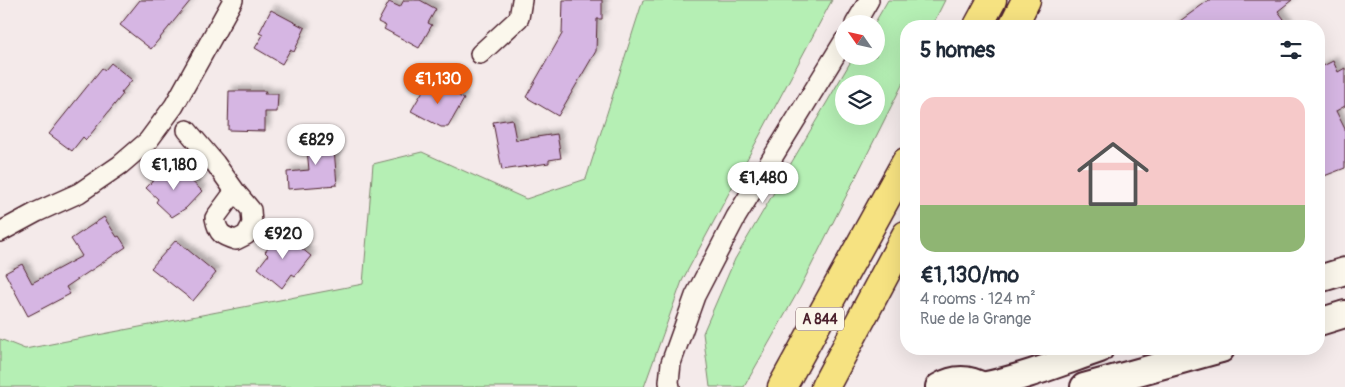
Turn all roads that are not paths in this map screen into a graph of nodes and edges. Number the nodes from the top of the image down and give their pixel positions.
1 (233, 0) edge
2 (522, 0) edge
3 (869, 0) edge
4 (992, 0) edge
5 (1026, 0) edge
6 (860, 15) edge
7 (981, 20) edge
8 (1016, 20) edge
9 (480, 54) dead end
10 (835, 56) edge
11 (187, 130) dead end
12 (900, 173) edge
13 (235, 191) dead end
14 (1, 228) edge
15 (900, 246) edge
16 (1345, 272) edge
17 (1325, 277) edge
18 (1345, 314) edge
19 (1325, 320) edge
20 (1083, 355) edge
21 (1200, 355) edge
22 (670, 387) edge
23 (782, 387) edge
24 (825, 387) edge
25 (939, 387) edge
26 (983, 387) edge
27 (1084, 387) edge

1 - 14 street
2 - 9 street
3 - 6 street
4 - 7 highway
5 - 8 highway
10 - 22 street
11 - 13 street
12 - 23 highway, A 844
15 - 24 highway, A 844
16 - 17 main road
18 - 19 main road
20 - 26 main road
21 - 27 main road
25 - 26 main road

